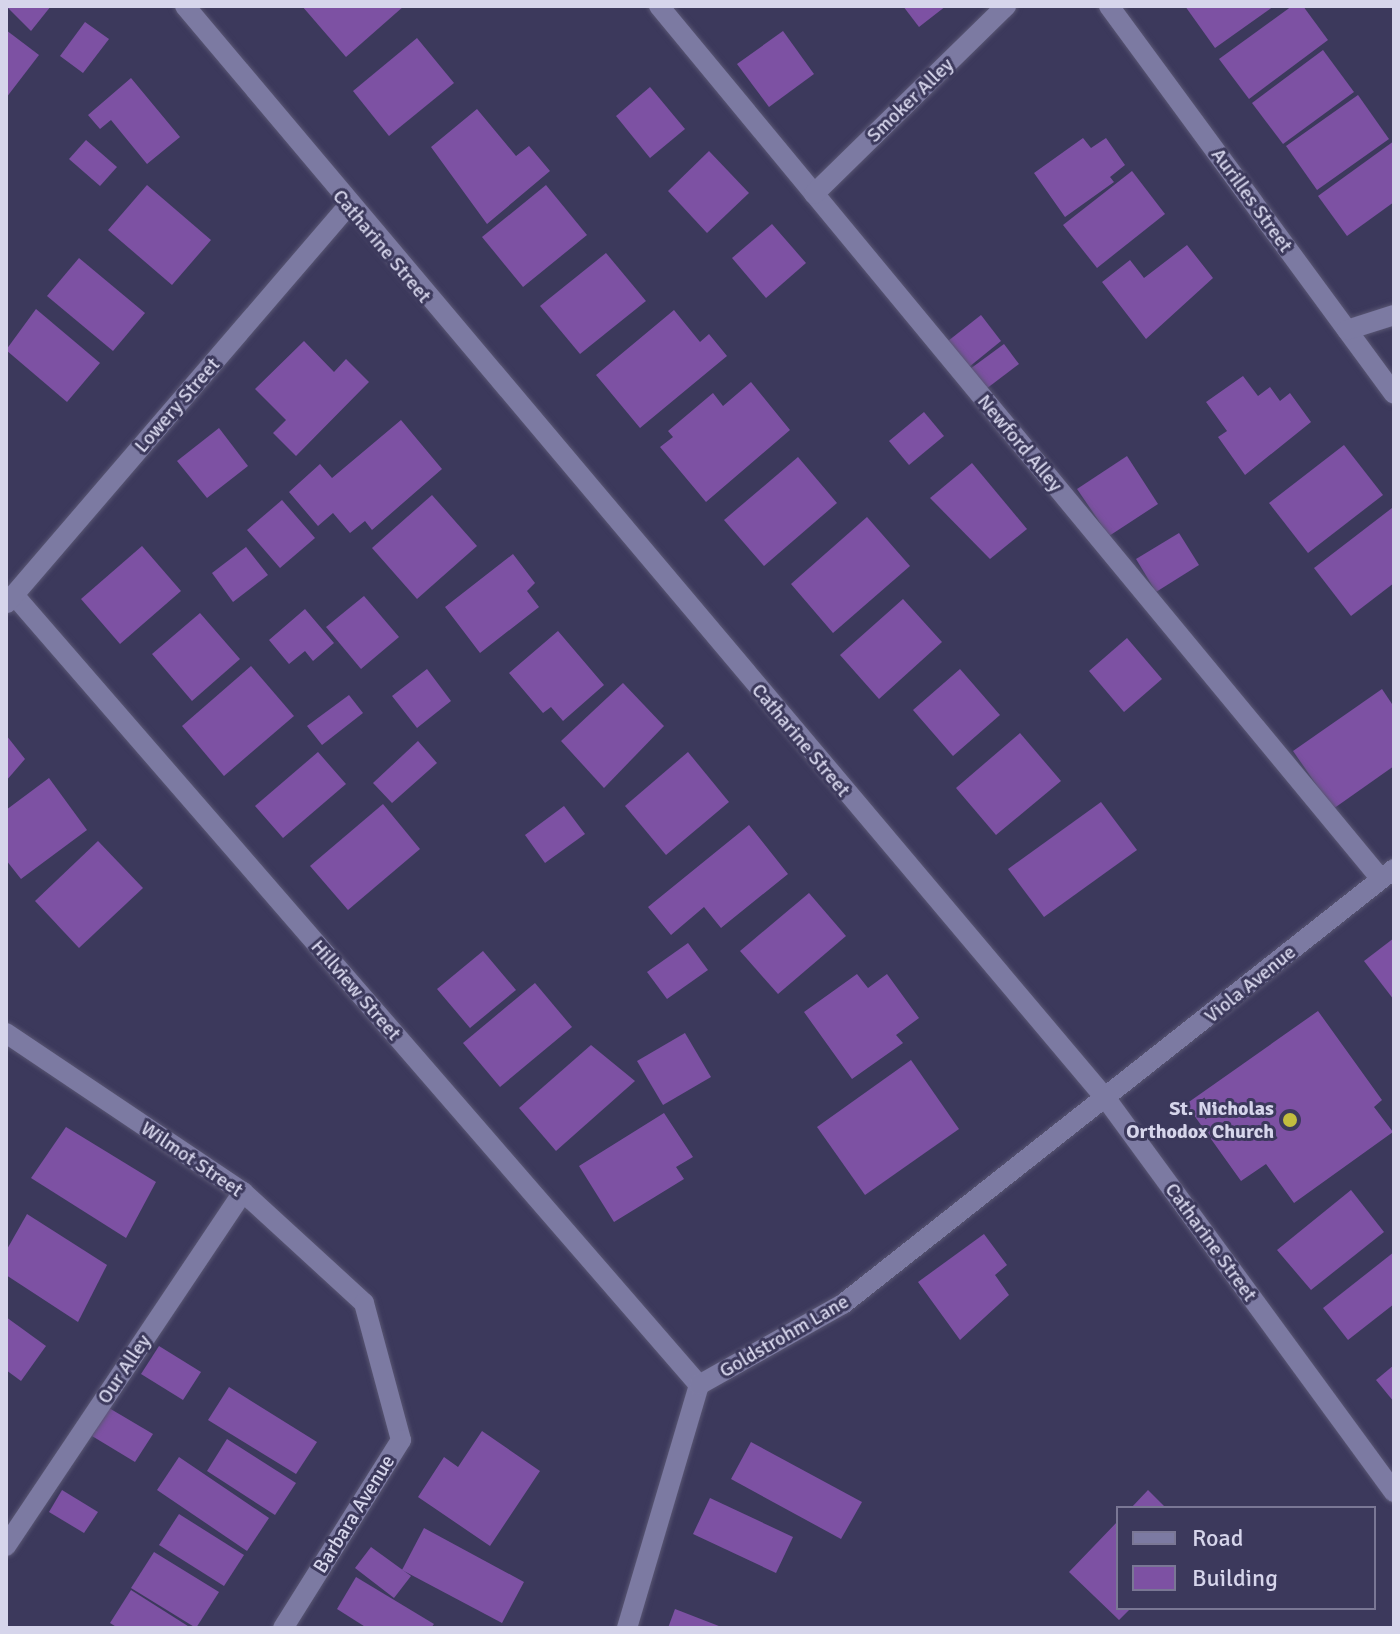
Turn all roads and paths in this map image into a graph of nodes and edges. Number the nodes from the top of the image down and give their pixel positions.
1 (659, 6) edge
2 (1006, 6) edge
3 (1109, 6) edge
4 (198, 10) edge
5 (814, 194) junction
6 (348, 206) junction
7 (1394, 315) edge
8 (1347, 330) junction
9 (1394, 394) edge
10 (10, 600) edge
11 (1388, 874) edge
12 (8, 1039) edge
13 (1107, 1100) junction
14 (243, 1192) junction
15 (364, 1303) joint
16 (699, 1385) junction
17 (1394, 1492) edge
18 (6, 1546) edge
19 (283, 1628) edge
20 (627, 1628) edge

1 - 5 street, Newford Alley
2 - 5 street, Smoker Alley
3 - 8 street, Aurilles Street
4 - 6 street, Catharine Street
5 - 11 street, Newford Alley
6 - 10 street, Lowery Street
6 - 13 street, Catharine Street
7 - 8 street
8 - 9 street, Aurilles Street
10 - 16 street, Hillview Street
11 - 13 street, Viola Avenue
12 - 14 street, Wilmot Street
13 - 16 street, Goldstrohm Lane
13 - 17 street, Catharine Street
14 - 15 street, Wilmot Street
14 - 18 street, Our Alley
15 - 19 street, Barbara Avenue
16 - 20 street, Goldstrohm Lane

